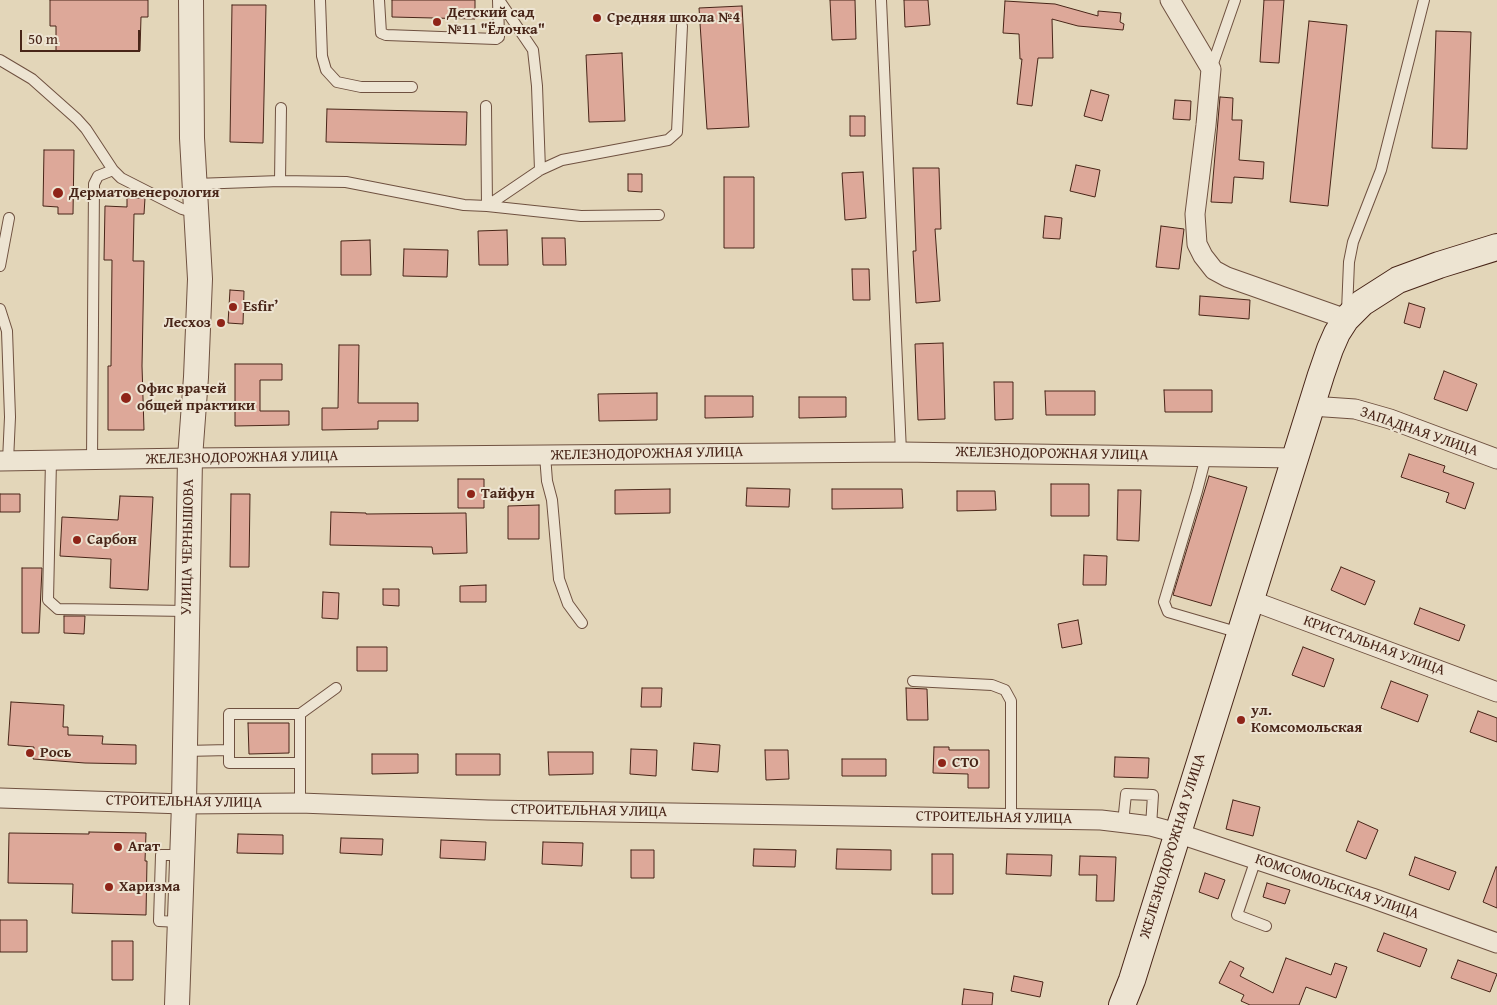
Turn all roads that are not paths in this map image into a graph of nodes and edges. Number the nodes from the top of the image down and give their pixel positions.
1 (191, 0) edge
2 (320, 0) edge
3 (379, 0) edge
4 (499, 0) edge
5 (881, 0) edge
6 (1170, 0) edge
7 (1236, 0) edge
8 (1424, 0) edge
9 (682, 26) dead end
10 (0, 60) edge
11 (1211, 69) junction
12 (412, 87) dead end
13 (486, 106) dead end
14 (281, 108) dead end
15 (113, 170) junction
16 (540, 170) junction
17 (280, 181) junction
18 (195, 184) junction
19 (487, 206) junction
20 (197, 213) junction
21 (659, 215) dead end
22 (9, 218) dead end
23 (1497, 247) edge
24 (0, 266) edge
25 (0, 309) edge
26 (1346, 320) junction
27 (1311, 406) junction
28 (901, 452) junction
29 (545, 455) junction
30 (1206, 456) junction
31 (190, 458) junction
32 (1295, 458) junction
33 (1497, 459) edge
34 (51, 460) junction
35 (92, 460) junction
36 (4, 461) edge
37 (1250, 600) junction
38 (187, 611) junction
39 (582, 623) dead end
40 (1240, 633) junction
41 (913, 681) dead end
42 (336, 688) dead end
43 (1497, 692) edge
44 (300, 714) junction
45 (229, 750) junction
46 (185, 751) junction
47 (300, 763) junction
48 (0, 798) edge
49 (300, 803) junction
50 (184, 804) junction
51 (1011, 820) junction
52 (1123, 823) junction
53 (1150, 826) junction
54 (1177, 833) junction
55 (1256, 859) junction
56 (1266, 926) dead end
57 (1497, 943) edge
58 (177, 1005) edge
59 (1122, 1005) edge

1 - 18 street, УЛИЦА ЧЕРНЫШОВА
2 - 12 lane
3 - 4 lane
4 - 16 lane
5 - 28 lane
6 - 11 street
7 - 11 lane
8 - 26 lane
9 - 16 lane
10 - 15 lane
11 - 26 street
13 - 19 lane
14 - 17 lane
15 - 20 lane
15 - 35 lane
16 - 19 lane
17 - 18 lane
17 - 19 lane
18 - 20 street, УЛИЦА ЧЕРНЫШОВА
19 - 21 lane
20 - 31 street, УЛИЦА ЧЕРНЫШОВА
22 - 24 lane
23 - 26 main road, ЖЕЛЕЗНОДОРОЖНАЯ УЛИЦА
25 - 36 lane
26 - 27 main road, ЖЕЛЕЗНОДОРОЖНАЯ УЛИЦА
27 - 32 main road, ЖЕЛЕЗНОДОРОЖНАЯ УЛИЦА
27 - 33 street, ЗАПАДНАЯ УЛИЦА
28 - 29 street, ЖЕЛЕЗНОДОРОЖНАЯ УЛИЦА
28 - 30 street, ЖЕЛЕЗНОДОРОЖНАЯ УЛИЦА
29 - 31 street, ЖЕЛЕЗНОДОРОЖНАЯ УЛИЦА
29 - 39 lane
30 - 32 street, ЖЕЛЕЗНОДОРОЖНАЯ УЛИЦА
30 - 40 lane
31 - 35 street, ЖЕЛЕЗНОДОРОЖНАЯ УЛИЦА
31 - 38 street, УЛИЦА ЧЕРНЫШОВА
32 - 37 main road, ЖЕЛЕЗНОДОРОЖНАЯ УЛИЦА
34 - 35 street, ЖЕЛЕЗНОДОРОЖНАЯ УЛИЦА
34 - 36 street, ЖЕЛЕЗНОДОРОЖНАЯ УЛИЦА
34 - 38 lane
37 - 40 main road, ЖЕЛЕЗНОДОРОЖНАЯ УЛИЦА
37 - 43 street, КРИСТАЛЬНАЯ УЛИЦА
38 - 46 street, УЛИЦА ЧЕРНЫШОВА
40 - 54 main road, ЖЕЛЕЗНОДОРОЖНАЯ УЛИЦА
41 - 51 lane
42 - 44 lane
44 - 45 lane
44 - 47 lane
45 - 46 lane
45 - 47 lane
46 - 50 street, УЛИЦА ЧЕРНЫШОВА
47 - 49 lane
48 - 50 street, СТРОИТЕЛЬНАЯ УЛИЦА
49 - 50 street, СТРОИТЕЛЬНАЯ УЛИЦА
49 - 51 street, СТРОИТЕЛЬНАЯ УЛИЦА
50 - 58 street, УЛИЦА ЧЕРНЫШОВА
51 - 52 street, СТРОИТЕЛЬНАЯ УЛИЦА
52 - 53 street, СТРОИТЕЛЬНАЯ УЛИЦА
52 - 53 lane
53 - 54 street, СТРОИТЕЛЬНАЯ УЛИЦА
54 - 55 street, КОМСОМОЛЬСКАЯ УЛИЦА
54 - 59 main road, ЖЕЛЕЗНОДОРОЖНАЯ УЛИЦА
55 - 56 lane
55 - 57 street, КОМСОМОЛЬСКАЯ УЛИЦА

